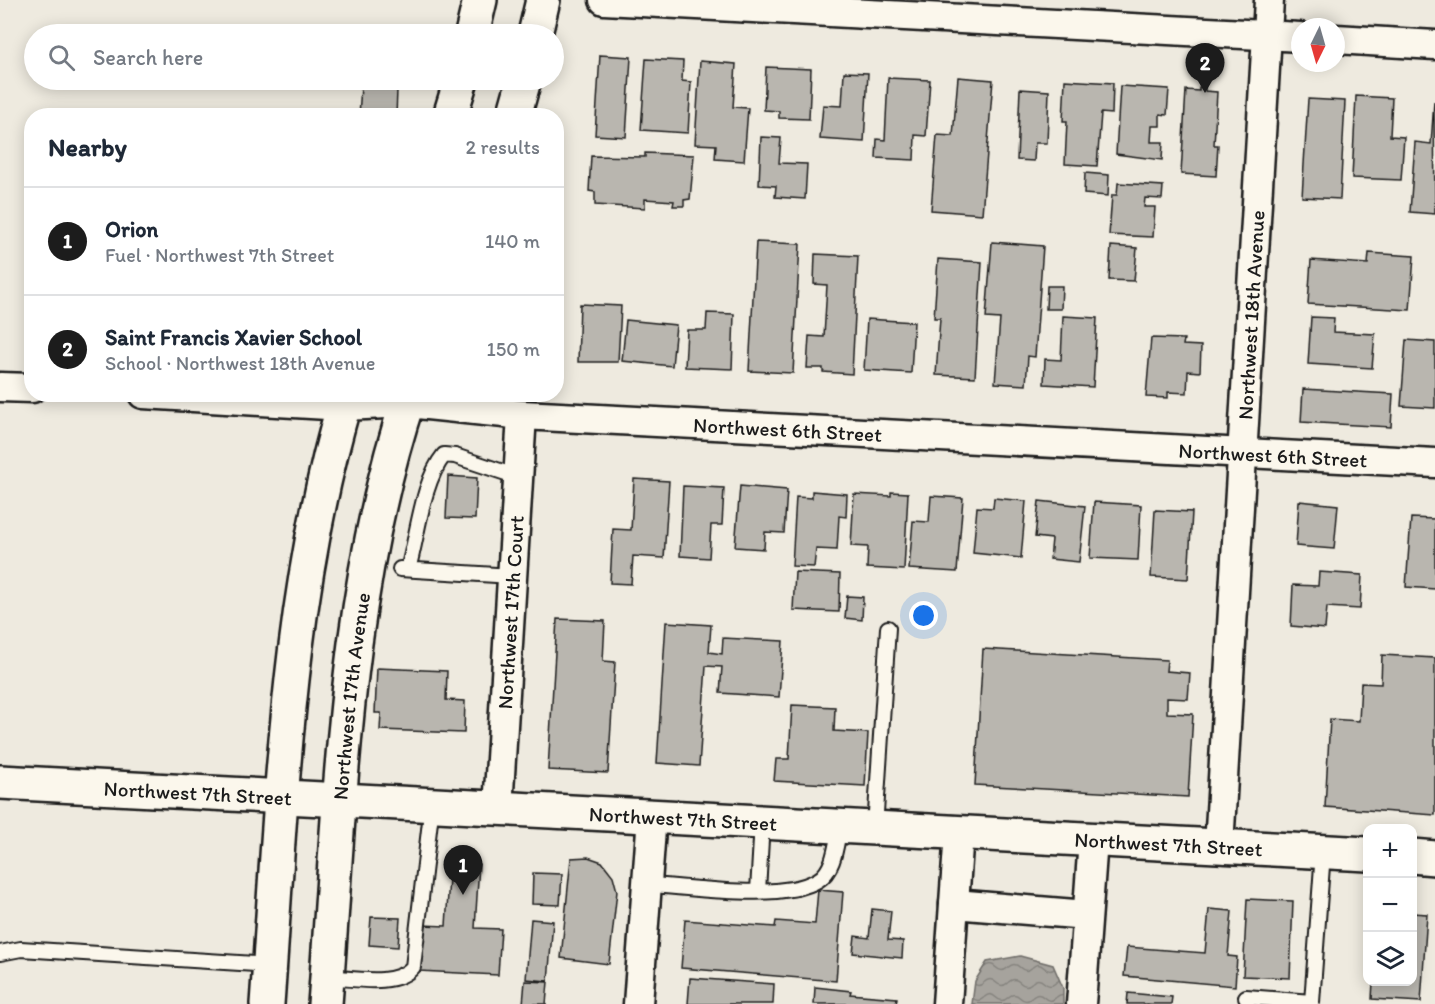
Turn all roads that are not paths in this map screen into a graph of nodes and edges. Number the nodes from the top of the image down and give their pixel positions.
1 (480, 0) edge
2 (543, 0) edge
3 (604, 0) edge
4 (1269, 0) edge
5 (474, 24) edge
6 (537, 24) edge
7 (1267, 35) junction
8 (1291, 36) edge
9 (1345, 40) edge
10 (1435, 45) edge
11 (458, 90) edge
12 (521, 90) edge
13 (452, 108) edge
14 (516, 108) edge
15 (0, 387) edge
16 (24, 388) edge
17 (344, 402) edge
18 (408, 402) edge
19 (430, 402) edge
20 (522, 415) junction
21 (1242, 453) junction
22 (1435, 463) edge
23 (518, 477) junction
24 (512, 576) junction
25 (888, 628) dead end
26 (0, 782) edge
27 (282, 796) junction
28 (342, 799) junction
29 (432, 804) junction
30 (498, 808) junction
31 (652, 816) junction
32 (762, 822) junction
33 (840, 826) junction
34 (874, 828) junction
35 (959, 832) junction
36 (1093, 840) junction
37 (1219, 846) junction
38 (1323, 852) junction
39 (1363, 854) edge
40 (1417, 856) edge
41 (1435, 858) edge
42 (649, 885) junction
43 (758, 891) junction
44 (954, 904) junction
45 (1087, 915) junction
46 (0, 952) edge
47 (270, 964) junction
48 (326, 991) edge
49 (1246, 997) dead end
50 (267, 1004) edge
51 (638, 1004) edge
52 (947, 1004) edge
53 (1082, 1004) edge

1 - 5 main road
2 - 6 main road
3 - 7 street
4 - 7 street, Northwest 18th Avenue
7 - 8 street
7 - 21 street, Northwest 18th Avenue
9 - 10 street
11 - 13 main road
12 - 14 main road
15 - 16 street
17 - 27 main road
18 - 28 main road, Northwest 17th Avenue
19 - 20 street, Northwest 6th Street
20 - 21 street, Northwest 6th Street
20 - 23 street, Northwest 17th Court
21 - 22 street, Northwest 6th Street
21 - 37 street, Northwest 18th Avenue
23 - 24 street, Northwest 17th Court
23 - 24 lane
24 - 30 street, Northwest 17th Court
25 - 34 lane
26 - 27 main road, Northwest 7th Street
27 - 28 main road, Northwest 7th Street
27 - 47 main road
28 - 29 main road, Northwest 7th Street
28 - 48 main road, Northwest 17th Avenue
29 - 30 main road, Northwest 7th Street
29 - 48 lane
30 - 31 main road, Northwest 7th Street
31 - 32 main road, Northwest 7th Street
31 - 42 street
32 - 33 main road, Northwest 7th Street
32 - 43 lane
33 - 34 main road, Northwest 7th Street
33 - 43 lane
34 - 35 main road, Northwest 7th Street
35 - 36 main road, Northwest 7th Street
35 - 44 street
36 - 37 main road, Northwest 7th Street
36 - 45 street
37 - 38 main road, Northwest 7th Street
38 - 39 main road, Northwest 7th Street
38 - 49 lane
40 - 41 main road
42 - 43 lane
42 - 51 street
44 - 45 street
44 - 52 street
45 - 53 street
46 - 47 lane
47 - 50 main road

